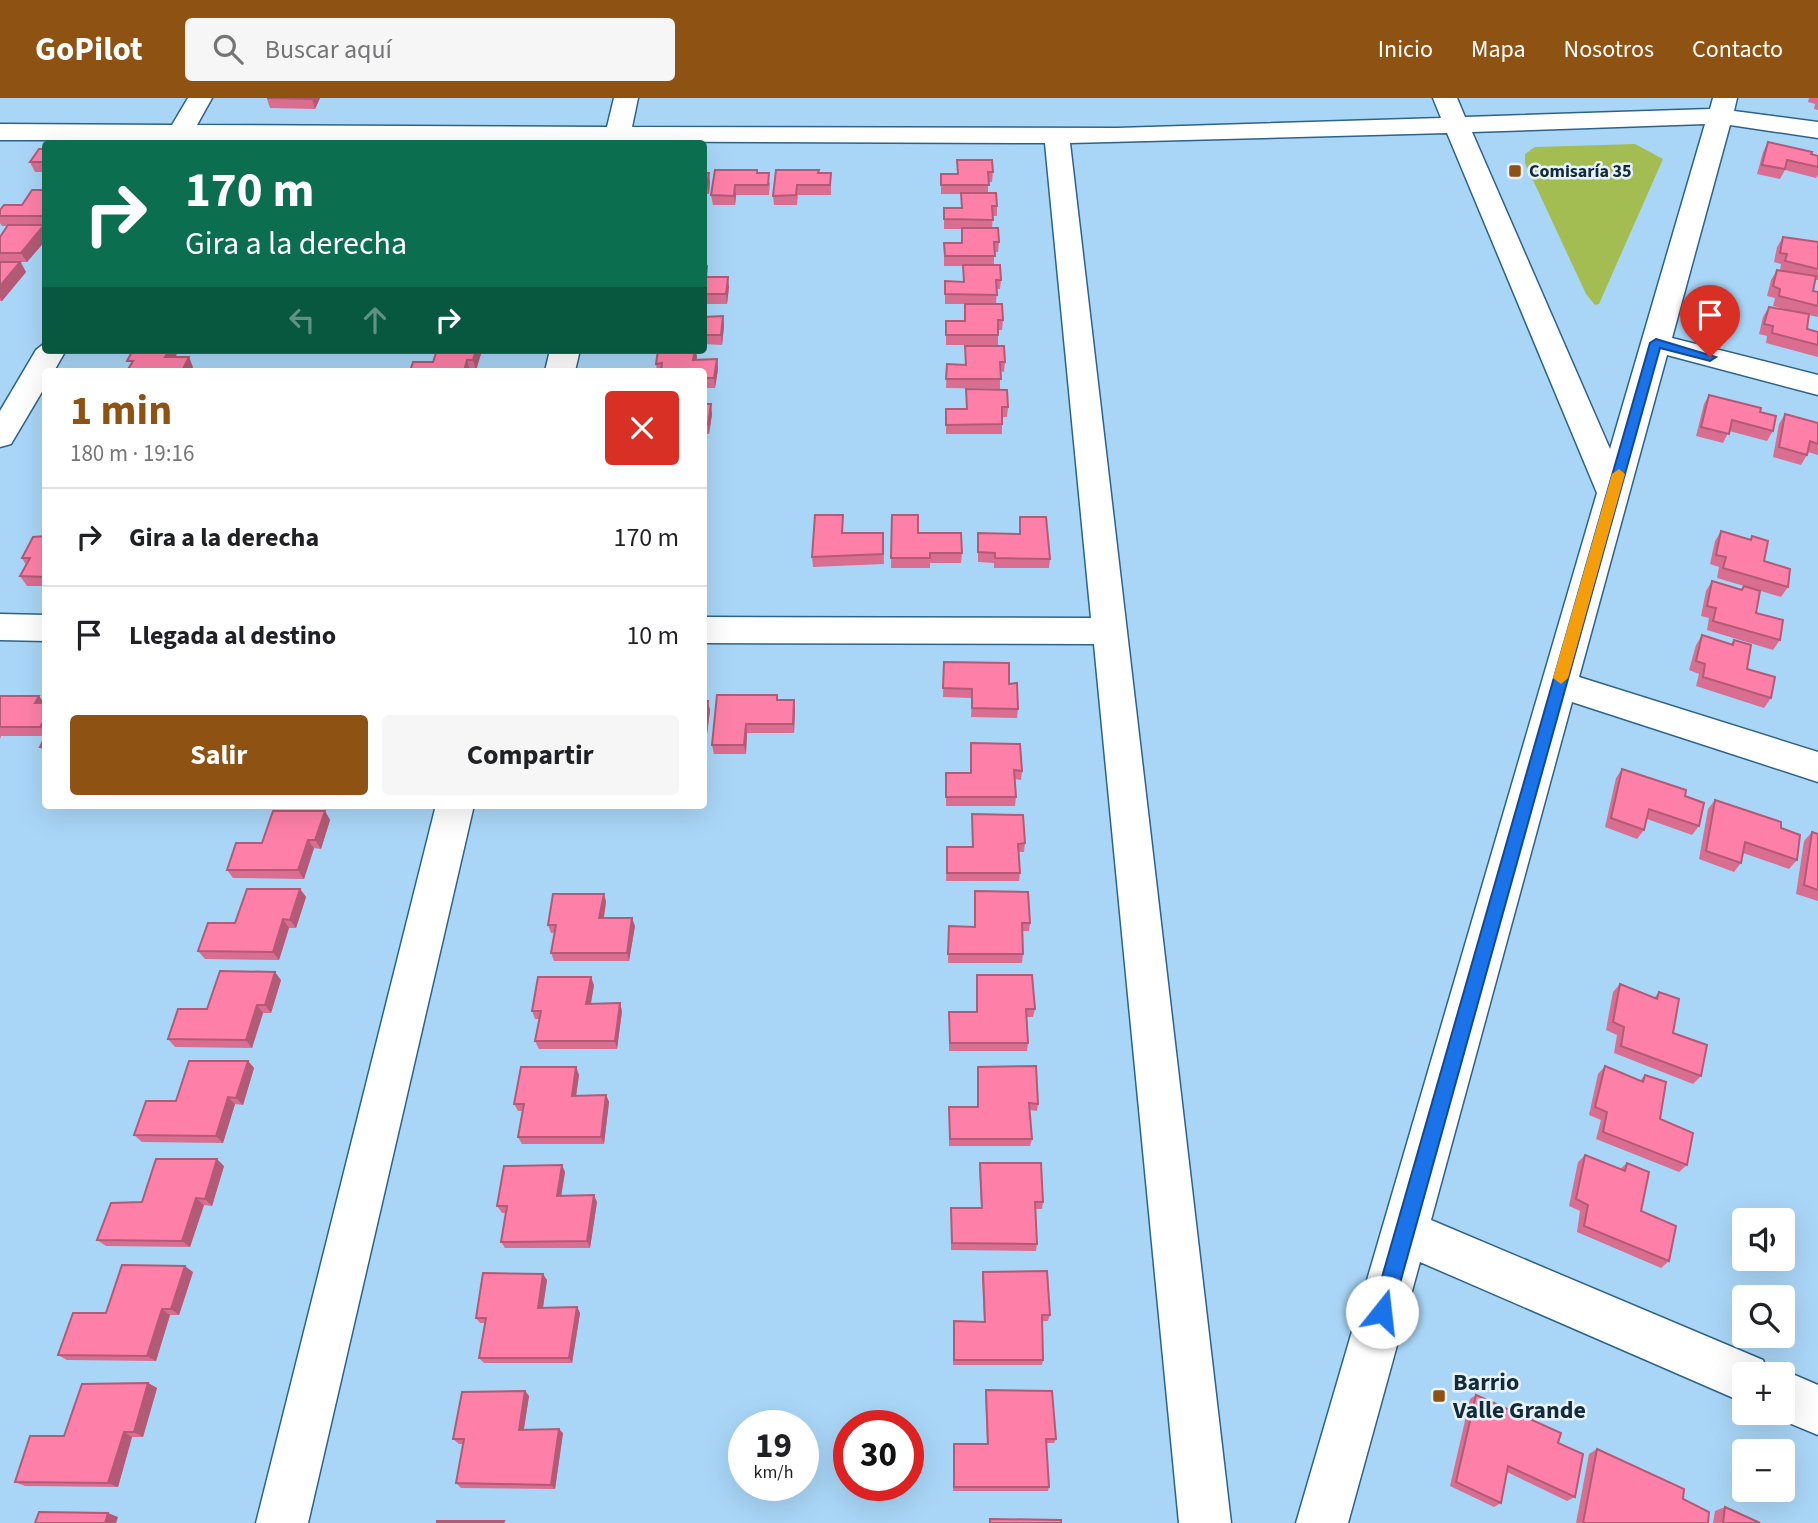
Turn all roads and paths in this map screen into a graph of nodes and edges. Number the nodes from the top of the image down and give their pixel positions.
1 (200, 98) edge
2 (626, 98) edge
3 (1445, 98) edge
4 (1723, 107) edge
5 (1456, 125) junction
6 (1818, 130) edge
7 (0, 132) edge
8 (1057, 136) junction
9 (176, 138) edge
10 (616, 139) edge
11 (1656, 343) junction
12 (49, 354) edge
13 (1818, 385) edge
14 (0, 438) edge
15 (1613, 493) junction
16 (0, 627) edge
17 (42, 628) edge
18 (707, 630) edge
19 (1109, 631) junction
20 (1559, 684) junction
21 (1818, 767) edge
22 (454, 809) edge
23 (1405, 1232) junction
24 (1732, 1372) edge
25 (1795, 1400) edge
26 (1818, 1410) edge
27 (282, 1523) edge
28 (1205, 1523) edge
29 (1322, 1523) edge

1 - 9 street
2 - 10 street
3 - 5 street
4 - 5 street
4 - 6 street
4 - 11 street
5 - 8 street
5 - 15 street
7 - 9 street
8 - 10 street
8 - 19 street
9 - 10 street
11 - 13 street
11 - 15 street
12 - 14 street
15 - 20 street
16 - 17 street
18 - 19 street
19 - 28 street
20 - 21 street
20 - 23 street
22 - 27 street
23 - 24 street
23 - 29 street
25 - 26 street

